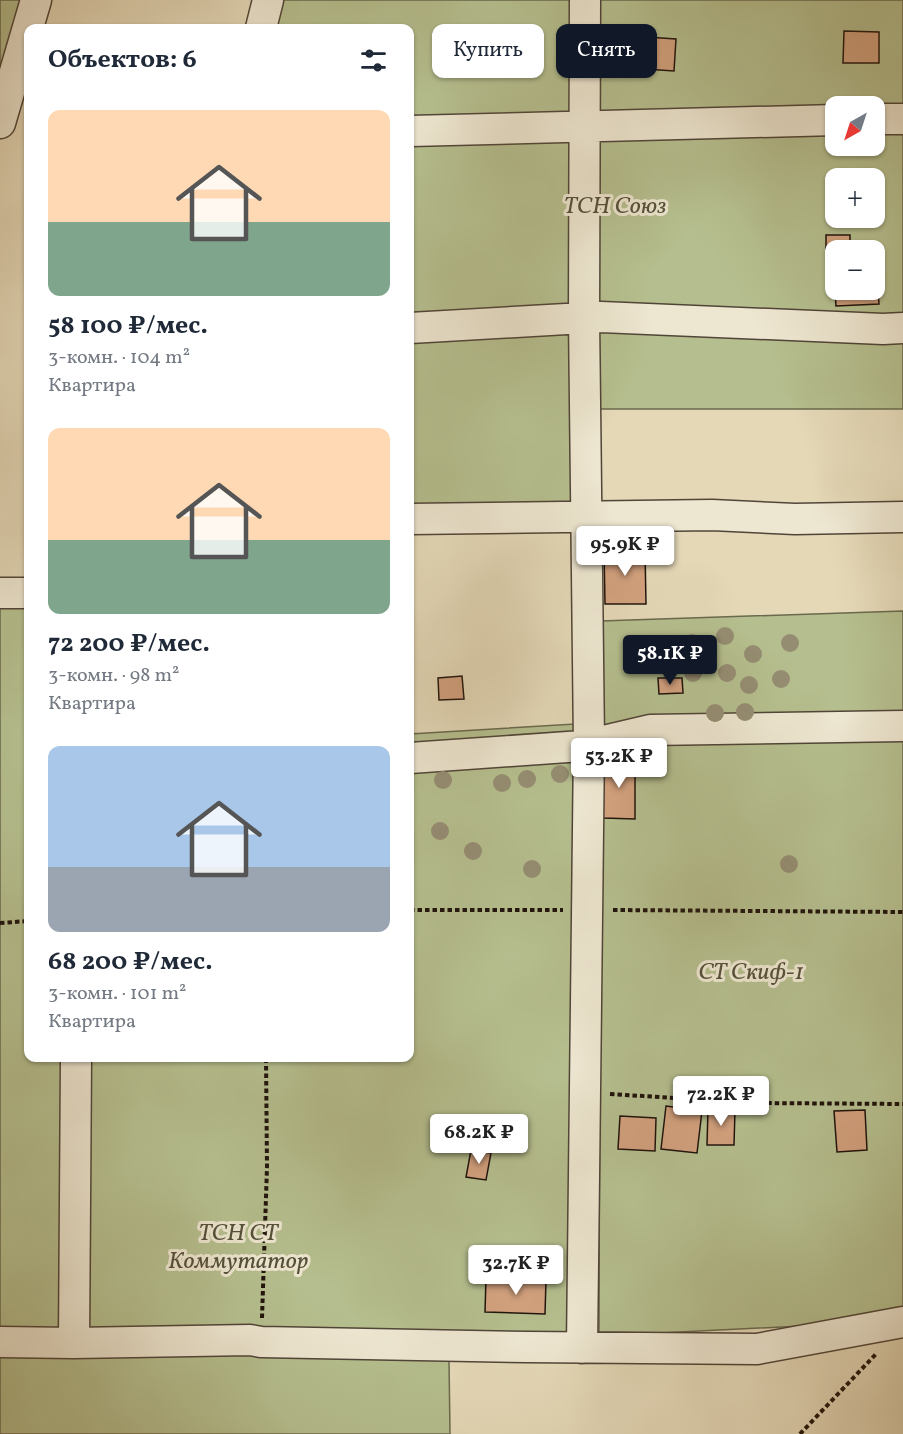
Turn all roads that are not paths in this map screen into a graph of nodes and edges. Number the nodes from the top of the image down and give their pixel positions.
1 (36, 0) edge
2 (268, 0) edge
3 (585, 0) edge
4 (29, 24) edge
5 (262, 24) edge
6 (24, 41) edge
7 (885, 119) edge
8 (903, 119) edge
9 (825, 120) edge
10 (0, 123) edge
11 (585, 126) junction
12 (414, 131) edge
13 (584, 318) junction
14 (903, 327) edge
15 (414, 328) edge
16 (586, 517) junction
17 (903, 517) edge
18 (414, 519) edge
19 (24, 592) edge
20 (0, 593) edge
21 (903, 726) edge
22 (589, 744) junction
23 (414, 759) edge
24 (76, 1062) edge
25 (903, 1322) edge
26 (0, 1342) edge
27 (74, 1343) junction
28 (582, 1348) junction

1 - 4 street
2 - 5 street
3 - 11 street
6 - 10 street
7 - 8 street
9 - 11 street
11 - 12 street
11 - 13 street
13 - 14 street
13 - 15 street
13 - 16 street
16 - 17 street
16 - 18 street
16 - 22 street
19 - 20 street
21 - 22 street
22 - 23 street
22 - 28 street
24 - 27 street
25 - 28 street
26 - 27 street
27 - 28 street

